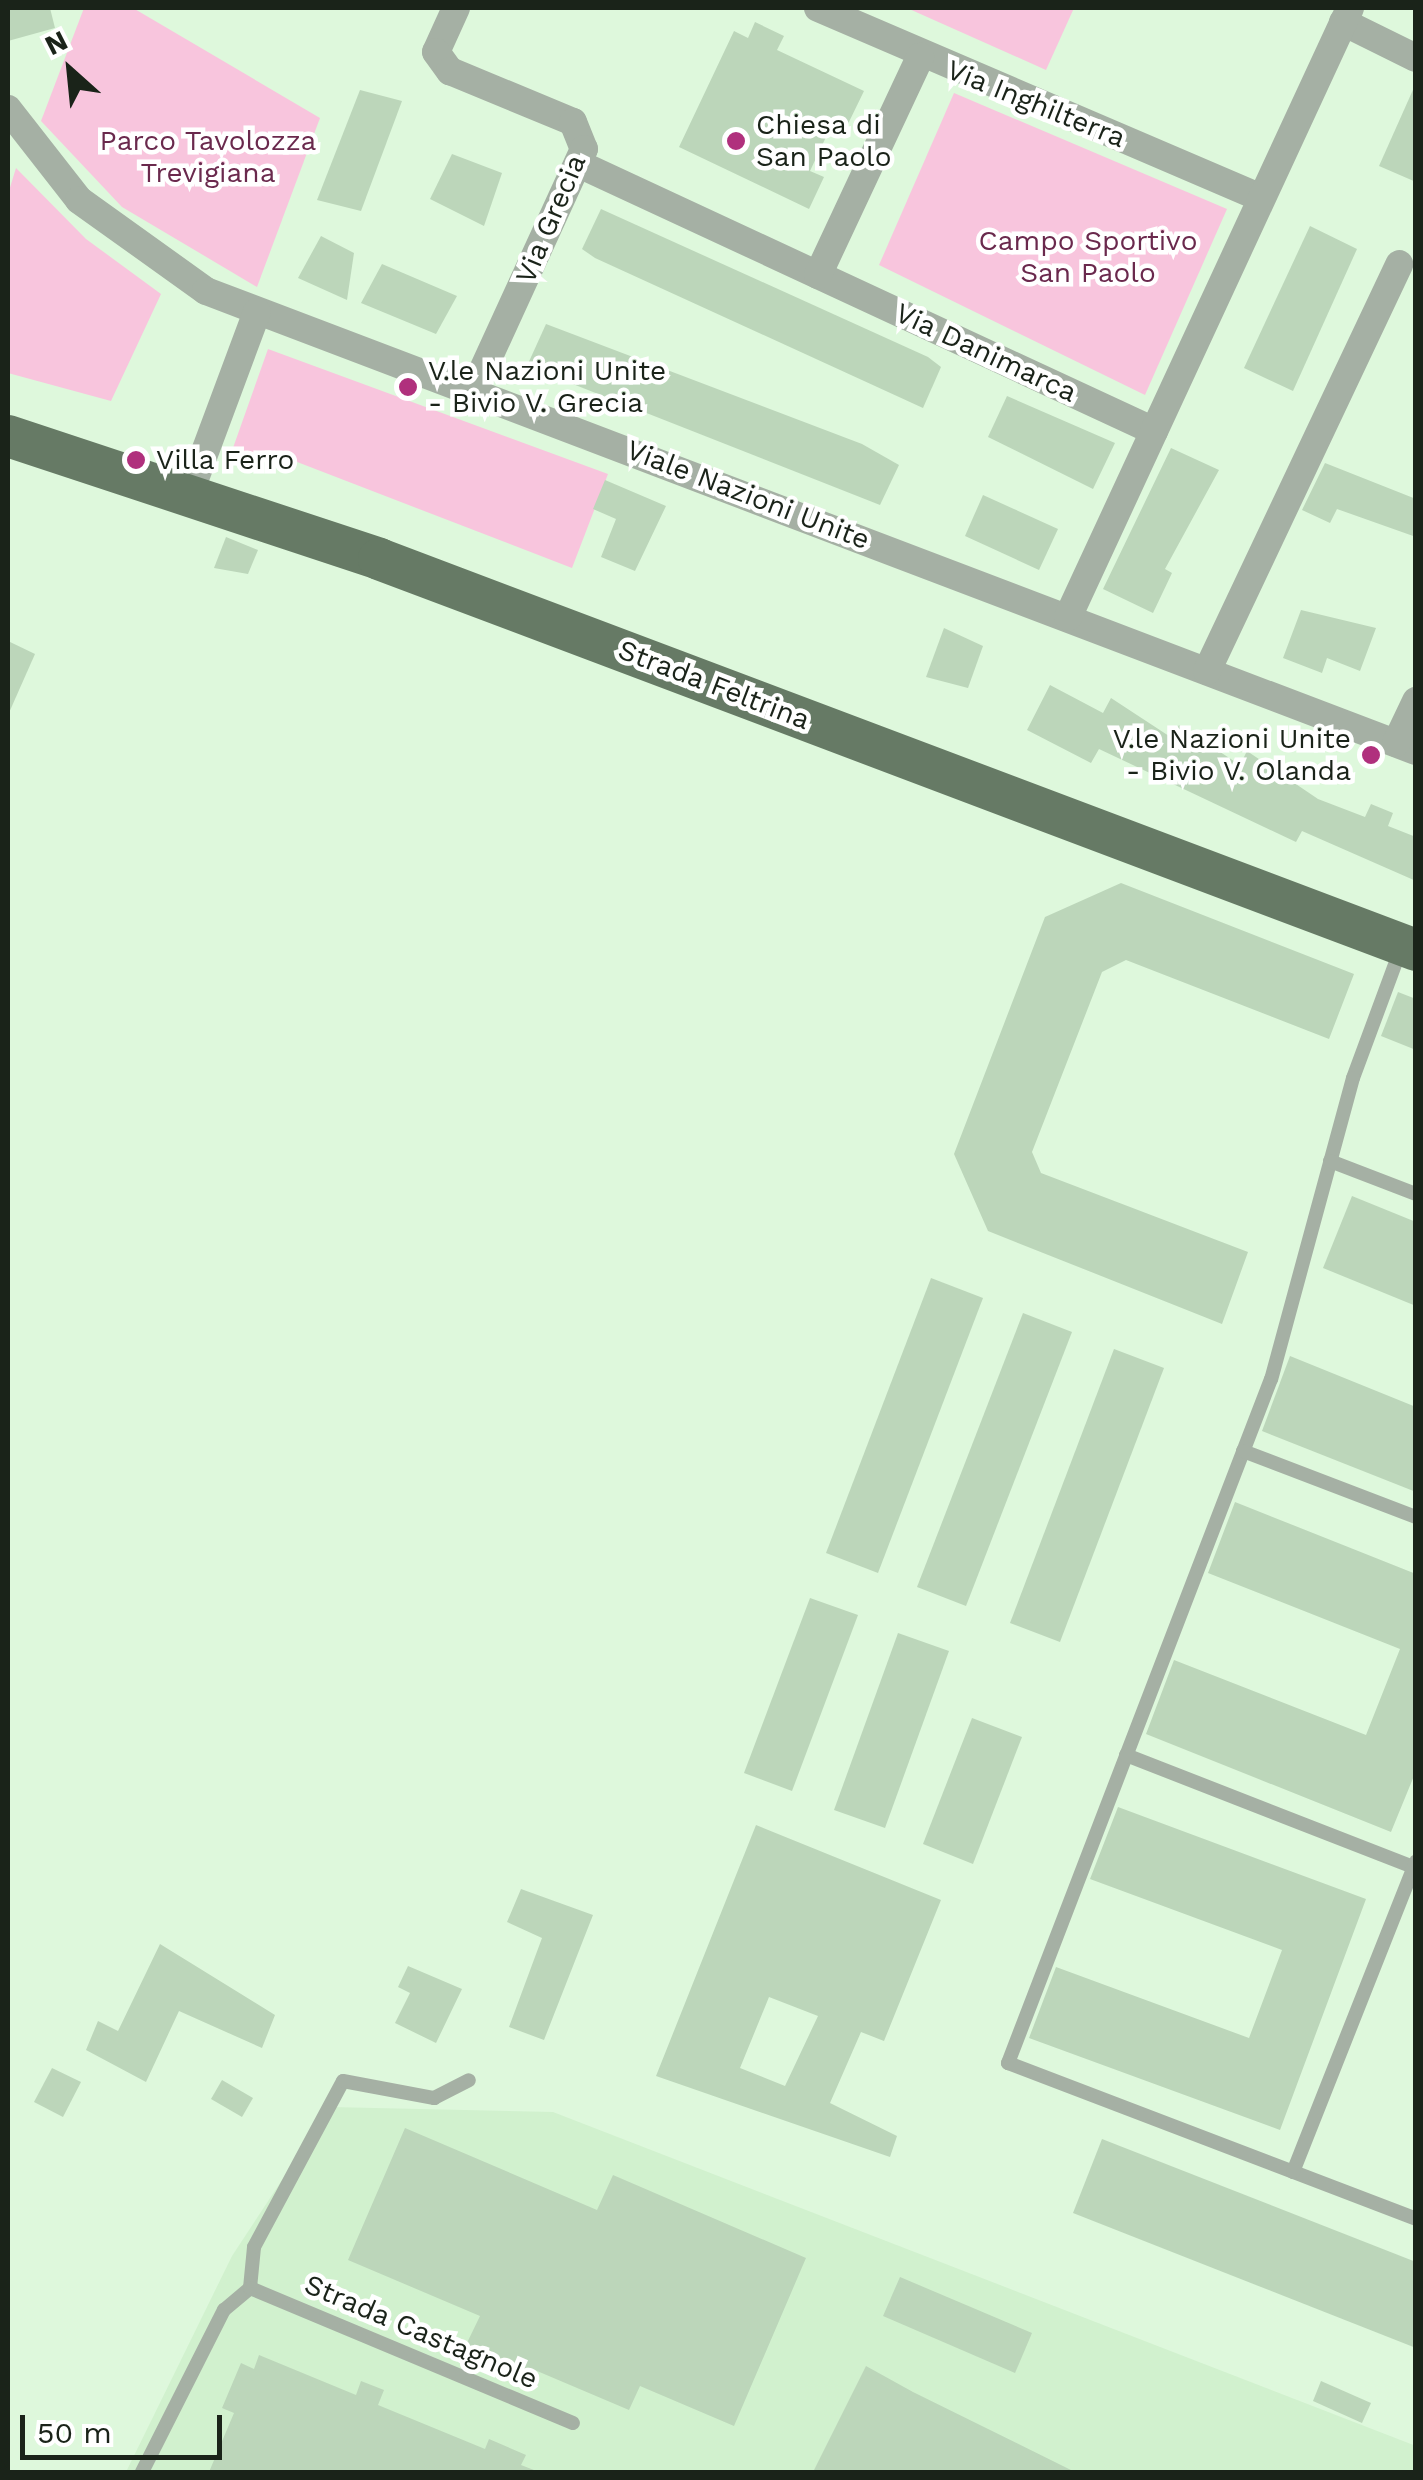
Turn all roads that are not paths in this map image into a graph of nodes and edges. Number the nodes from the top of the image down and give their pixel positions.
1 (456, 8) edge
2 (818, 8) edge
3 (1347, 15) edge
4 (920, 56) junction
5 (1416, 58) edge
6 (8, 109) edge
7 (579, 164) junction
8 (1261, 198) junction
9 (1399, 264) dead end
10 (818, 275) junction
11 (258, 312) junction
12 (472, 394) junction
13 (1152, 435) junction
14 (8, 436) edge
15 (190, 492) junction
16 (1068, 617) junction
17 (1207, 671) junction
18 (1416, 702) edge
19 (1406, 747) edge
20 (1409, 948) edge
21 (1330, 1161) junction
22 (1416, 1194) edge
23 (1244, 1451) junction
24 (1416, 1517) edge
25 (1126, 1755) junction
26 (1414, 1864) edge
27 (469, 2080) dead end
28 (1293, 2172) junction
29 (1416, 2219) edge
30 (250, 2288) junction
31 (573, 2423) dead end
32 (142, 2472) edge

1 - 7 street, Via Grecia
2 - 4 street, Via Inghilterra
3 - 5 street
3 - 8 street
4 - 8 street, Via Inghilterra
4 - 10 street
6 - 11 street, Viale Nazioni Unite
7 - 10 street, Via Danimarca
7 - 12 street, Via Grecia
8 - 13 street
9 - 17 street
10 - 13 street, Via Danimarca
11 - 12 street, Viale Nazioni Unite
11 - 15 street
12 - 16 street, Viale Nazioni Unite
13 - 16 street
14 - 15 main road, Strada Feltrina
15 - 20 main road, Strada Feltrina
16 - 17 street, Viale Nazioni Unite
17 - 19 street, Viale Nazioni Unite
18 - 19 street
20 - 21 lane
21 - 22 lane
21 - 23 lane
23 - 24 lane
23 - 25 lane
25 - 26 lane
25 - 28 lane
26 - 28 lane
27 - 30 lane
28 - 29 lane
30 - 31 lane, Strada Castagnole
30 - 32 lane

